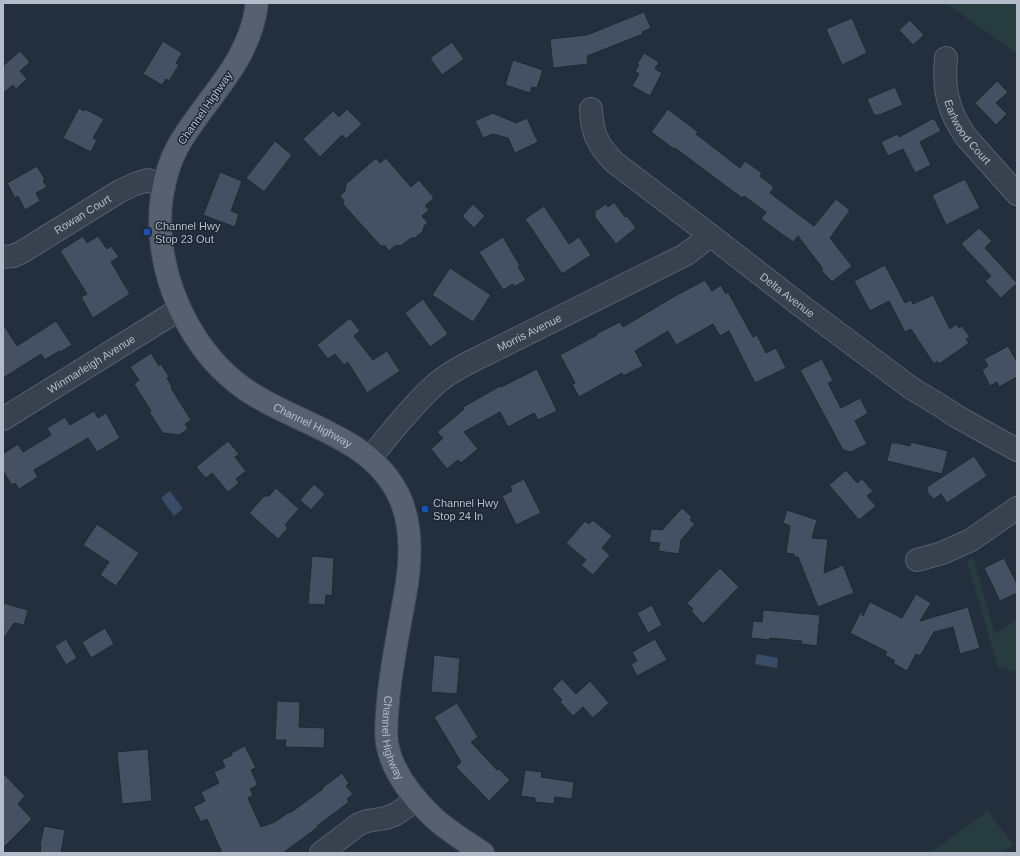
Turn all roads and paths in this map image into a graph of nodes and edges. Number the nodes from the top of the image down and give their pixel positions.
1 (257, 3) edge
2 (946, 58) dead end
3 (591, 109) dead end
4 (164, 187) junction
5 (1017, 194) edge
6 (710, 235) junction
7 (3, 257) edge
8 (180, 309) junction
9 (3, 419) edge
10 (1017, 450) edge
11 (370, 458) junction
12 (1017, 508) edge
13 (917, 560) dead end
14 (416, 800) junction
15 (321, 853) edge
16 (483, 853) edge

1 - 4 main road, Channel Highway
2 - 5 street, Earlwood Court
3 - 6 street, Delta Avenue
4 - 7 street, Rowan Court
4 - 8 main road, Channel Highway
6 - 10 street, Delta Avenue
6 - 11 street, Morris Avenue
8 - 9 street, Winmarleigh Avenue
8 - 11 main road, Channel Highway
11 - 14 main road, Channel Highway
12 - 13 street
14 - 15 street
14 - 16 main road, Channel Highway

